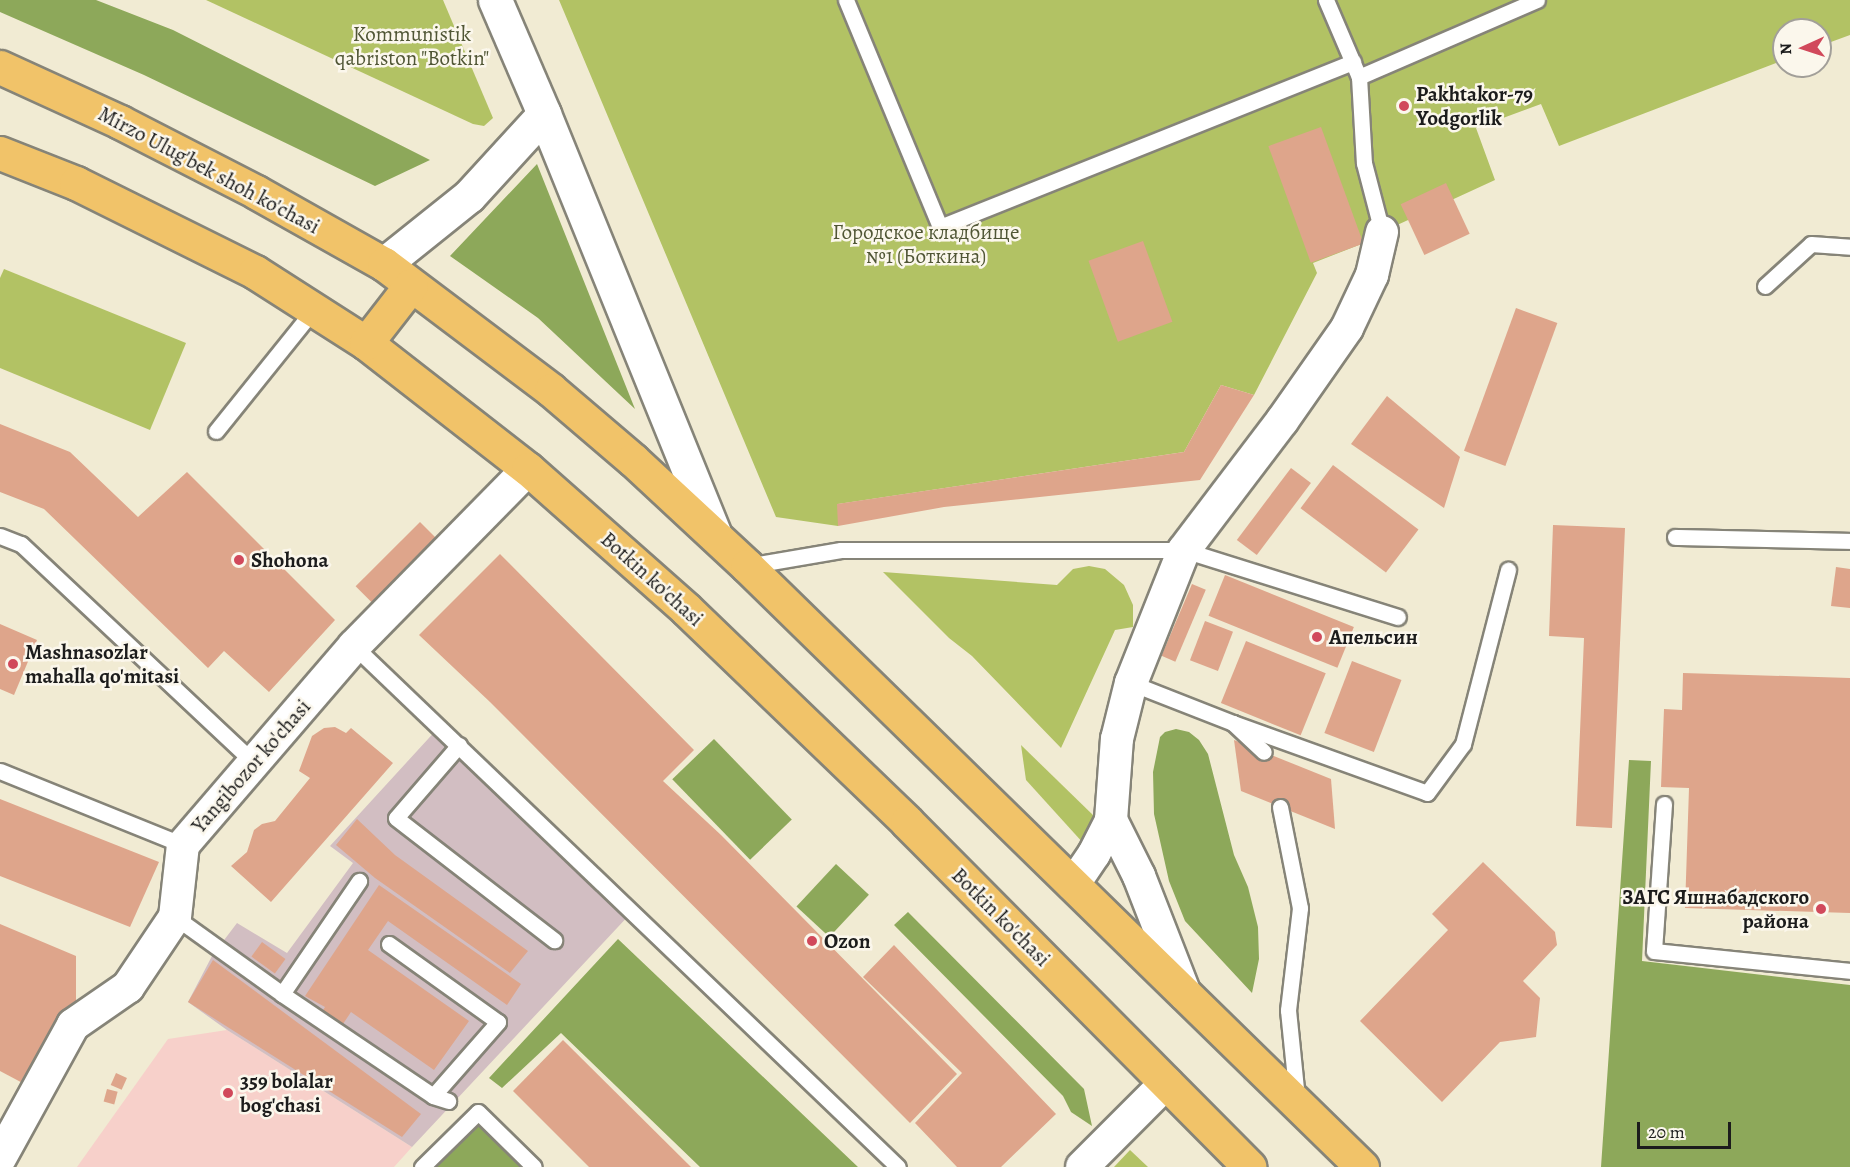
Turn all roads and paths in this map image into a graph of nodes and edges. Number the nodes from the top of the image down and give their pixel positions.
1 (495, 0) edge
2 (846, 0) edge
3 (1326, 0) edge
4 (1537, 0) edge
5 (1353, 62) junction
6 (0, 67) edge
7 (1359, 77) junction
8 (544, 114) junction
9 (0, 153) edge
10 (1382, 232) joint
11 (1850, 247) edge
12 (384, 264) junction
13 (411, 285) junction
14 (1765, 286) dead end
15 (314, 309) junction
16 (366, 343) junction
17 (216, 431) dead end
18 (528, 469) junction
19 (715, 535) junction
20 (0, 536) edge
21 (1675, 537) dead end
22 (1850, 541) edge
23 (1184, 550) junction
24 (747, 566) junction
25 (1508, 570) dead end
26 (1398, 617) dead end
27 (354, 646) junction
28 (1131, 683) junction
29 (1233, 723) junction
30 (459, 745) junction
31 (1264, 752) dead end
32 (254, 763) junction
33 (0, 771) edge
34 (1664, 804) dead end
35 (1280, 807) dead end
36 (1111, 820) junction
37 (183, 845) junction
38 (359, 881) dead end
39 (1073, 885) junction
40 (175, 917) junction
41 (554, 940) dead end
42 (389, 944) dead end
43 (1850, 971) edge
44 (282, 994) junction
45 (1185, 994) junction
46 (1166, 1083) junction
47 (433, 1096) junction
48 (448, 1101) dead end
49 (1298, 1105) junction
50 (0, 1158) edge
51 (422, 1167) edge
52 (534, 1167) edge
53 (898, 1167) edge
54 (1082, 1167) edge
55 (1250, 1167) edge
56 (1362, 1167) edge

1 - 8 street
2 - 5 lane
3 - 5 lane
4 - 7 lane
5 - 7 lane
6 - 12 main road, Mirzo Ulug'bek shoh ko'chasi
7 - 10 lane
8 - 12 street
8 - 19 street
9 - 15 main road
10 - 23 street
11 - 14 lane
12 - 13 main road, Mirzo Ulug'bek shoh ko'chasi
13 - 16 main road
13 - 19 main road
15 - 16 main road
15 - 17 lane
16 - 18 main road, Botkin ko'chasi
18 - 27 street, Yangibozor ko'chasi
18 - 46 main road, Botkin ko'chasi
19 - 24 main road
20 - 32 lane
21 - 22 lane
23 - 24 lane
23 - 26 lane
23 - 28 street
24 - 39 main road
25 - 29 lane
27 - 30 lane
27 - 32 street, Yangibozor ko'chasi
28 - 29 lane
28 - 36 street
29 - 31 lane
30 - 41 lane
30 - 53 lane
32 - 37 street, Yangibozor ko'chasi
33 - 37 lane
34 - 43 lane
35 - 49 lane
36 - 39 street
36 - 45 street
37 - 40 street, Yangibozor ko'chasi
38 - 44 lane
39 - 45 main road
40 - 44 lane
40 - 50 street, Yangibozor ko'chasi
42 - 47 lane
44 - 47 lane
45 - 49 main road
46 - 54 street
46 - 55 main road, Botkin ko'chasi
47 - 48 lane
49 - 56 main road
51 - 52 lane

